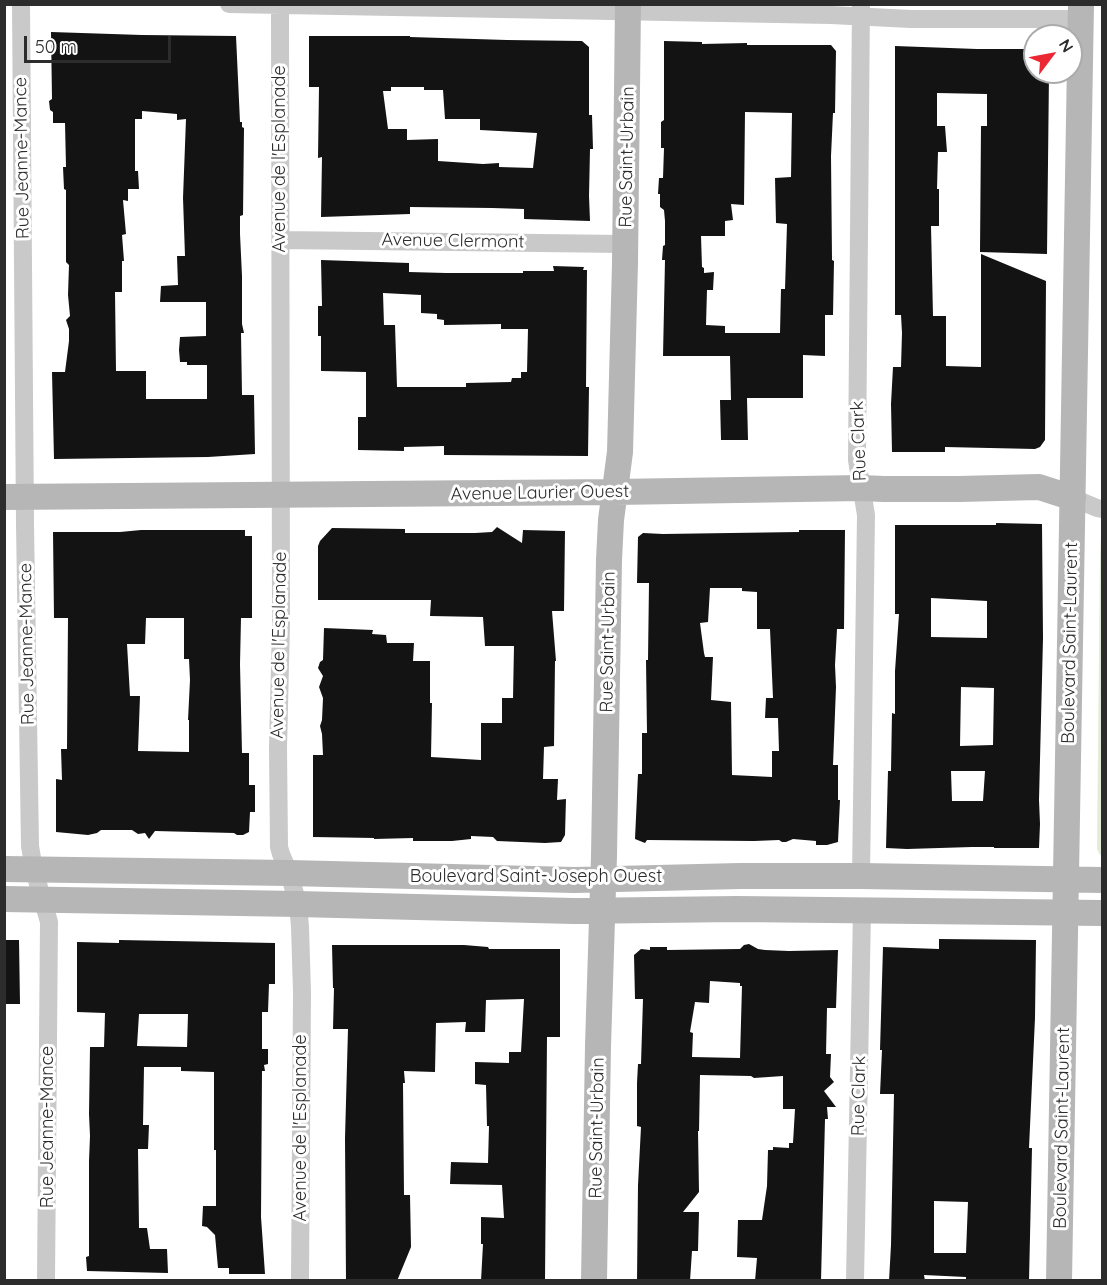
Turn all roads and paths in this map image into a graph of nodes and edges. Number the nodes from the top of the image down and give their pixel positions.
1 (21, 4) edge
2 (229, 4) edge
3 (280, 6) junction
4 (388, 6) edge
5 (628, 8) edge
6 (861, 10) edge
7 (1081, 12) edge
8 (281, 240) junction
9 (625, 244) junction
10 (861, 488) junction
11 (615, 492) junction
12 (281, 495) junction
13 (15, 497) edge
14 (1073, 498) junction
15 (1102, 509) edge
16 (4, 869) edge
17 (34, 870) junction
18 (289, 873) junction
19 (861, 876) junction
20 (603, 879) junction
21 (1067, 879) junction
22 (1102, 880) edge
23 (4, 900) edge
24 (42, 900) junction
25 (298, 904) junction
26 (602, 910) junction
27 (862, 911) junction
28 (1066, 912) junction
29 (1102, 913) edge
30 (46, 1281) edge
31 (300, 1281) edge
32 (594, 1281) edge
33 (855, 1281) edge
34 (1059, 1281) edge

1 - 13 street, Rue Jeanne-Mance
2 - 3 street
3 - 4 street
3 - 8 street, Avenue de l'Esplanade
4 - 5 street
5 - 6 street
5 - 9 main road, Rue Saint-Urbain
6 - 7 street
6 - 10 street, Rue Clark
7 - 14 main road, Boulevard Saint-Laurent
8 - 9 street, Avenue Clermont
8 - 12 street, Avenue de l'Esplanade
9 - 11 main road, Rue Saint-Urbain
10 - 11 main road, Avenue Laurier Ouest
10 - 14 main road, Avenue Laurier Ouest
10 - 19 street, Rue Clark
11 - 12 main road, Avenue Laurier Ouest
11 - 20 main road, Rue Saint-Urbain
12 - 13 main road, Avenue Laurier Ouest
12 - 18 street, Avenue de l'Esplanade
13 - 17 street, Rue Jeanne-Mance
14 - 15 street
14 - 21 main road, Boulevard Saint-Laurent
16 - 17 main road, Boulevard Saint-Joseph Ouest
17 - 18 main road, Boulevard Saint-Joseph Ouest
17 - 24 street, Rue Jeanne-Mance
18 - 20 main road, Boulevard Saint-Joseph Ouest
18 - 25 street, Avenue de l'Esplanade
19 - 20 main road, Boulevard Saint-Joseph Ouest
19 - 21 main road, Boulevard Saint-Joseph Ouest
20 - 26 main road, Rue Saint-Urbain
21 - 22 main road, Boulevard Saint-Joseph Ouest
21 - 28 main road, Boulevard Saint-Laurent
23 - 24 main road, Boulevard Saint-Joseph Ouest
24 - 25 main road, Boulevard Saint-Joseph Ouest
24 - 30 street, Rue Jeanne-Mance
25 - 26 main road, Boulevard Saint-Joseph Ouest
25 - 31 street, Avenue de l'Esplanade
26 - 27 main road, Boulevard Saint-Joseph Ouest
26 - 32 main road, Rue Saint-Urbain
27 - 28 main road, Boulevard Saint-Joseph Ouest
27 - 33 street, Rue Clark
28 - 29 main road, Boulevard Saint-Joseph Ouest
28 - 34 main road, Boulevard Saint-Laurent

